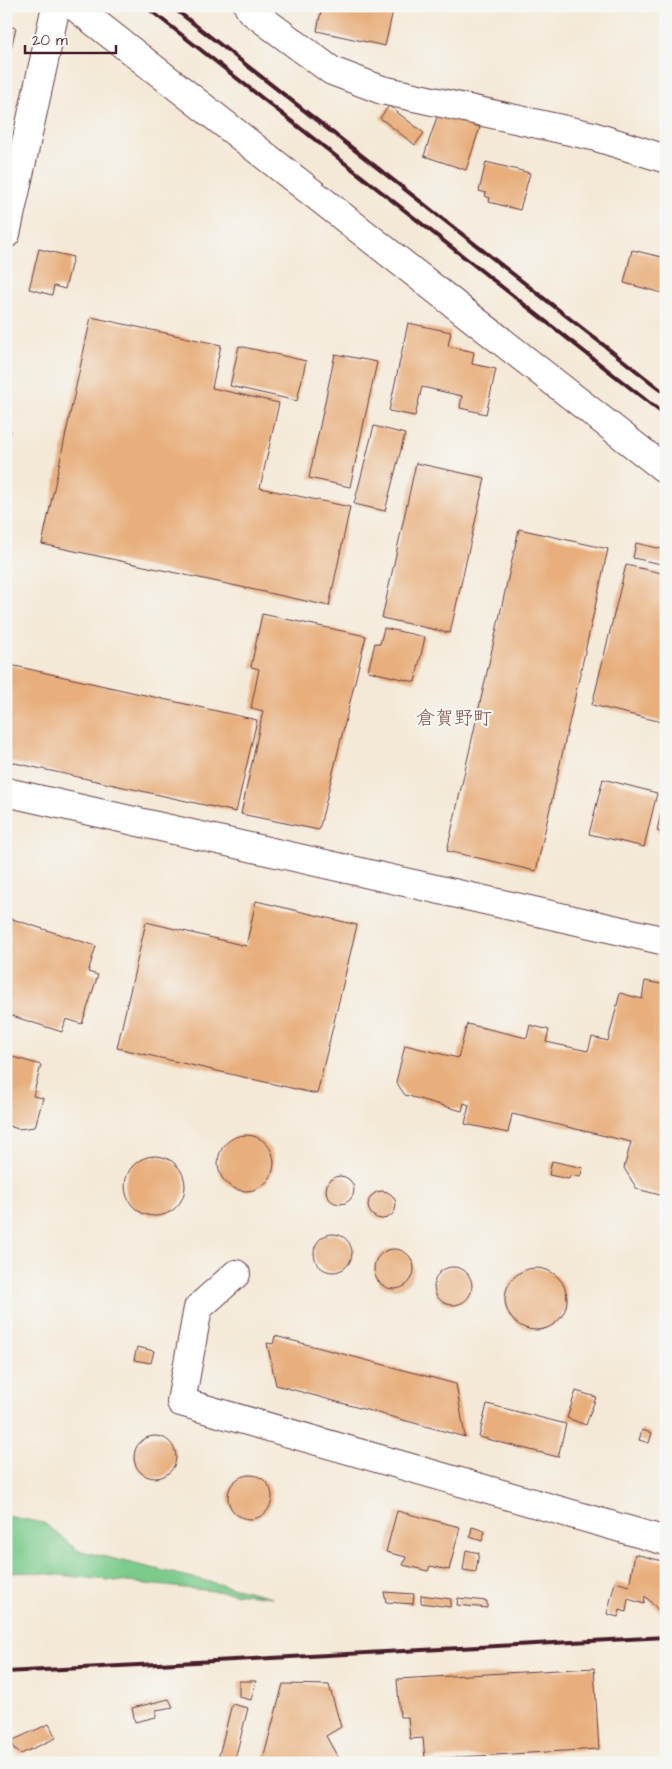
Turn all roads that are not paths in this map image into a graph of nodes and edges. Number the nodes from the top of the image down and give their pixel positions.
1 (56, 6) edge
2 (74, 6) edge
3 (248, 6) edge
4 (666, 159) edge
5 (6, 234) edge
6 (666, 470) edge
7 (6, 792) edge
8 (666, 941) edge
9 (236, 1274) dead end
10 (666, 1541) edge

1 - 5 street
2 - 6 street
3 - 4 street
7 - 8 street
9 - 10 street

